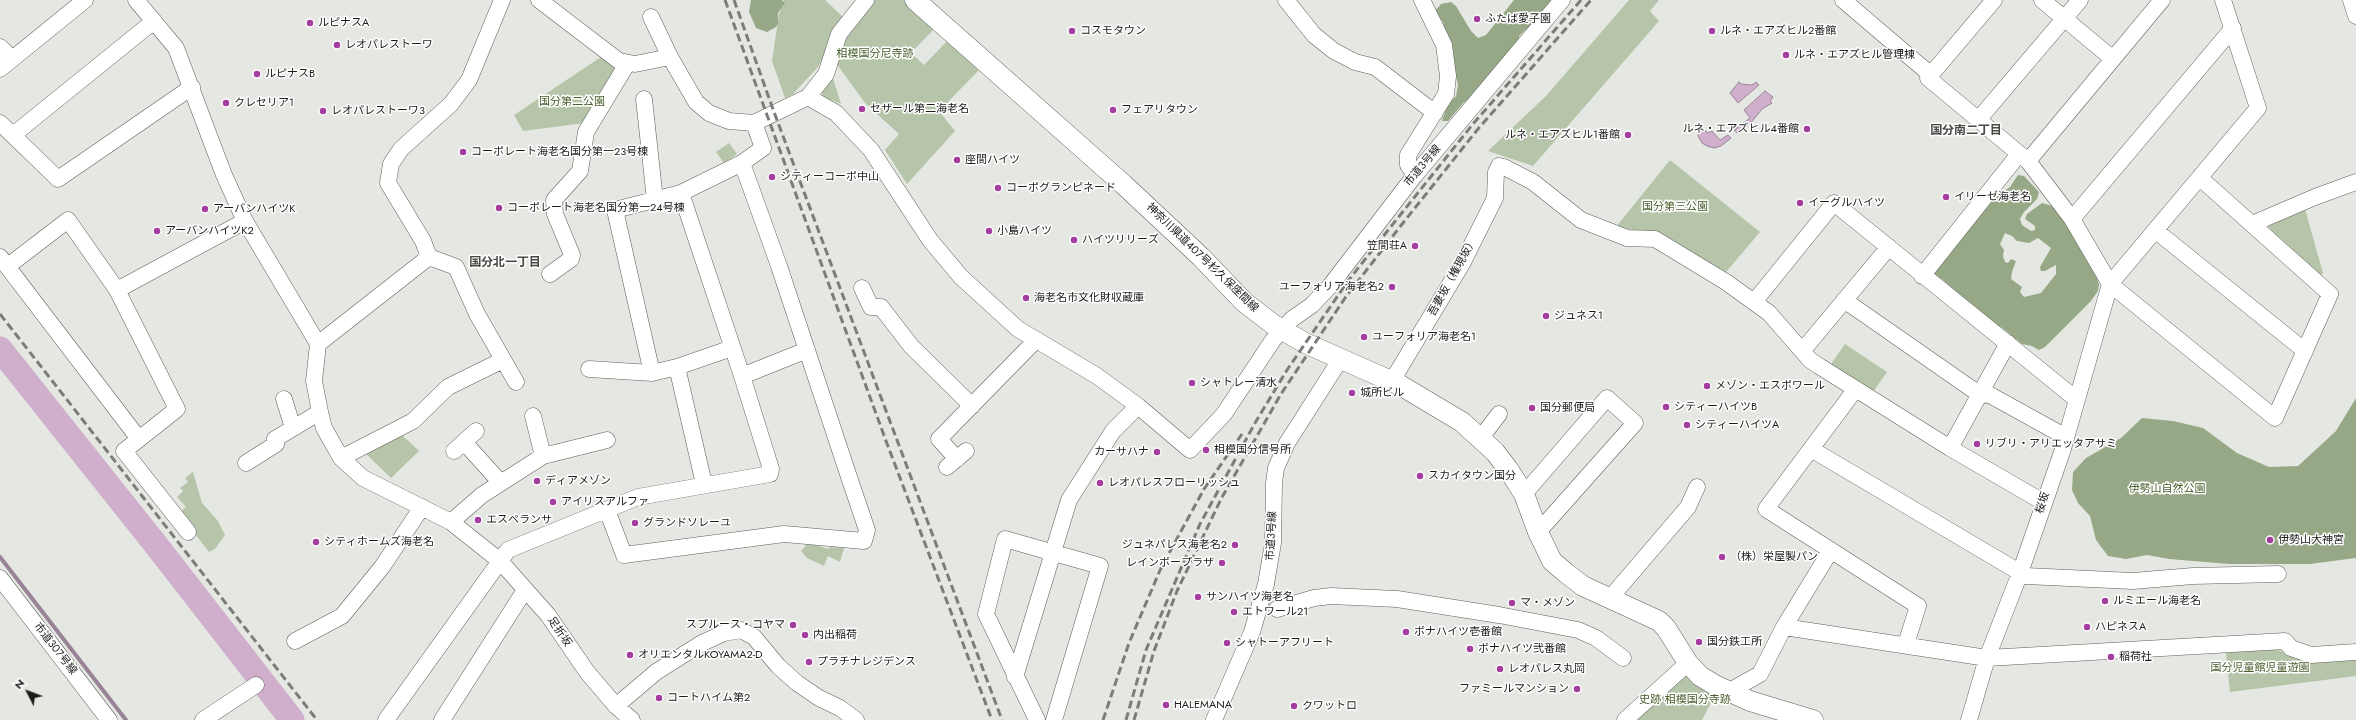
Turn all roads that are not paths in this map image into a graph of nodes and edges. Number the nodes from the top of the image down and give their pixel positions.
1 (85, 0) edge
2 (136, 0) edge
3 (502, 0) edge
4 (866, 0) edge
5 (915, 0) edge
6 (1286, 0) edge
7 (1422, 0) edge
8 (1562, 0) edge
9 (1843, 0) edge
10 (1994, 0) edge
11 (2042, 0) edge
12 (2080, 0) edge
13 (2162, 0) edge
14 (2223, 0) edge
15 (2351, 0) edge
16 (550, 3) edge
17 (2356, 16) edge
18 (651, 17) dead end
19 (2064, 18) junction
20 (154, 21) junction
21 (2233, 28) junction
22 (0, 46) edge
23 (670, 57) junction
24 (12, 59) junction
25 (2113, 59) junction
26 (627, 64) junction
27 (0, 69) edge
28 (1931, 75) junction
29 (192, 87) junction
30 (808, 97) junction
31 (644, 99) dead end
32 (1435, 113) junction
33 (1978, 120) junction
34 (754, 122) junction
35 (0, 123) edge
36 (13, 135) junction
37 (2024, 158) junction
38 (742, 163) junction
39 (1415, 175) junction
40 (2200, 178) junction
41 (2356, 182) edge
42 (681, 193) junction
43 (655, 200) junction
44 (2072, 219) junction
45 (245, 222) junction
46 (2252, 224) junction
47 (2155, 230) junction
48 (1889, 247) junction
49 (429, 257) junction
50 (4, 262) edge
51 (550, 274) dead end
52 (1922, 276) junction
53 (2110, 284) junction
54 (862, 288) dead end
55 (117, 290) junction
56 (1844, 300) junction
57 (1754, 302) junction
58 (1284, 330) junction
59 (1036, 340) junction
60 (2008, 343) junction
61 (318, 344) junction
62 (732, 348) junction
63 (807, 350) junction
64 (1803, 350) junction
65 (2305, 351) junction
66 (502, 360) junction
67 (1340, 360) junction
68 (677, 367) junction
69 (589, 369) dead end
70 (652, 373) junction
71 (742, 376) junction
72 (1392, 381) junction
73 (516, 382) dead end
74 (1855, 390) junction
75 (1979, 394) junction
76 (284, 399) dead end
77 (2076, 399) junction
78 (972, 406) junction
79 (1138, 406) junction
80 (320, 412) junction
81 (1499, 414) dead end
82 (534, 416) dead end
83 (293, 428) junction
84 (476, 431) dead end
85 (2066, 437) junction
86 (139, 439) junction
87 (1480, 439) junction
88 (607, 440) dead end
89 (1950, 448) junction
90 (1811, 449) junction
91 (543, 456) junction
92 (341, 458) junction
93 (957, 459) dead end
94 (246, 463) dead end
95 (500, 482) junction
96 (704, 484) junction
97 (1698, 487) dead end
98 (1524, 494) junction
99 (2043, 502) junction
100 (422, 507) junction
101 (607, 510) junction
102 (451, 522) junction
103 (188, 532) dead end
104 (1538, 532) junction
105 (1831, 550) junction
106 (1053, 553) junction
107 (500, 561) junction
108 (2020, 573) junction
109 (2278, 574) dead end
110 (0, 578) edge
111 (525, 590) junction
112 (1611, 597) junction
113 (1277, 608) dead end
114 (1784, 627) junction
115 (295, 641) dead end
116 (1906, 644) junction
117 (2356, 652) edge
118 (1623, 658) dead end
119 (1987, 658) junction
120 (1688, 663) junction
121 (1015, 677) junction
122 (256, 685) dead end
123 (1728, 692) junction
124 (616, 706) junction
125 (109, 720) edge
126 (203, 720) edge
127 (386, 720) edge
128 (442, 720) edge
129 (632, 720) edge
130 (856, 720) edge
131 (1037, 720) edge
132 (1054, 720) edge
133 (1214, 720) edge
134 (1625, 720) edge
135 (1813, 720) edge
136 (1969, 720) edge

1 - 24 street
2 - 20 street
3 - 49 street
4 - 30 street
5 - 58 main road, 神奈川県道407号杉久保座間線
6 - 32 street
7 - 32 street
8 - 39 street, 市道3号線
9 - 28 street
10 - 28 street
11 - 19 street
12 - 19 street
13 - 25 street
14 - 21 street
15 - 17 street
16 - 26 street
18 - 23 street
19 - 25 street
19 - 33 street
20 - 29 street
20 - 36 street
21 - 40 street
21 - 44 street
22 - 24 street
23 - 26 street
23 - 34 street
24 - 27 street
25 - 37 street
26 - 51 street
28 - 33 street
29 - 36 street
29 - 45 street
30 - 34 street
30 - 59 street
31 - 43 street
32 - 39 street
33 - 37 street
34 - 38 street
35 - 36 street
37 - 44 street
37 - 52 street
38 - 42 street
38 - 63 street
39 - 58 street, 市道3号線
40 - 46 street
40 - 47 street
41 - 46 street
42 - 43 street
42 - 62 street
43 - 70 street
44 - 53 street
45 - 55 street
45 - 61 street
46 - 65 street
47 - 53 street
47 - 65 street
48 - 52 street
48 - 56 street
48 - 57 street
49 - 61 street
49 - 66 street
50 - 55 street
50 - 86 street
52 - 60 street
53 - 65 street
53 - 77 street, 桜坂
54 - 78 street
55 - 86 street
56 - 64 street
56 - 75 street
57 - 64 street
57 - 72 street, 吾妻坂（権現坂）
58 - 67 main road, 神奈川県道407号杉久保座間線
58 - 79 street, 市道3号線
59 - 78 street
59 - 79 street
60 - 75 street
60 - 77 street
61 - 80 street, 足折坂
62 - 68 street
62 - 71 street
63 - 71 street
63 - 101 street
64 - 74 street
66 - 73 street
66 - 92 street
67 - 72 main road, 神奈川県道407号杉久保座間線
67 - 133 street, 市道3号線
68 - 70 street
68 - 96 street
69 - 70 street
71 - 96 street
72 - 87 main road, 神奈川県道407号杉久保座間線
74 - 89 street
74 - 90 street
75 - 85 street
75 - 89 street
76 - 83 street
77 - 85 street, 桜坂
78 - 93 street
79 - 106 street
80 - 83 street
80 - 92 street, 足折坂
81 - 87 street
82 - 91 street
83 - 94 street
84 - 95 street
85 - 99 street, 桜坂
86 - 103 street
87 - 98 main road, 神奈川県道407号杉久保座間線
88 - 91 street
89 - 99 street
90 - 105 street
90 - 108 street
91 - 95 street
92 - 100 street, 足折坂
95 - 102 street
96 - 101 street
97 - 112 street
98 - 104 main road, 神奈川県道407号杉久保座間線
98 - 104 street
99 - 108 street, 桜坂
100 - 102 street, 足折坂
100 - 115 street
101 - 107 street
102 - 107 street, 足折坂
104 - 112 main road, 神奈川県道407号杉久保座間線
105 - 114 street
105 - 116 street
106 - 121 street
106 - 121 street
106 - 132 street
107 - 111 street, 足折坂
107 - 127 street
108 - 109 street
108 - 119 street, 桜坂
110 - 125 street, 市道307号線
111 - 124 street, 足折坂
111 - 128 street
112 - 120 main road, 神奈川県道407号杉久保座間線
113 - 118 street
114 - 116 street
114 - 123 street
116 - 119 street
117 - 119 street
119 - 136 street, 桜坂
120 - 123 main road, 神奈川県道407号杉久保座間線
120 - 134 street
121 - 131 street
122 - 126 street
123 - 135 main road, 神奈川県道407号杉久保座間線
124 - 129 street, 足折坂
124 - 130 street

